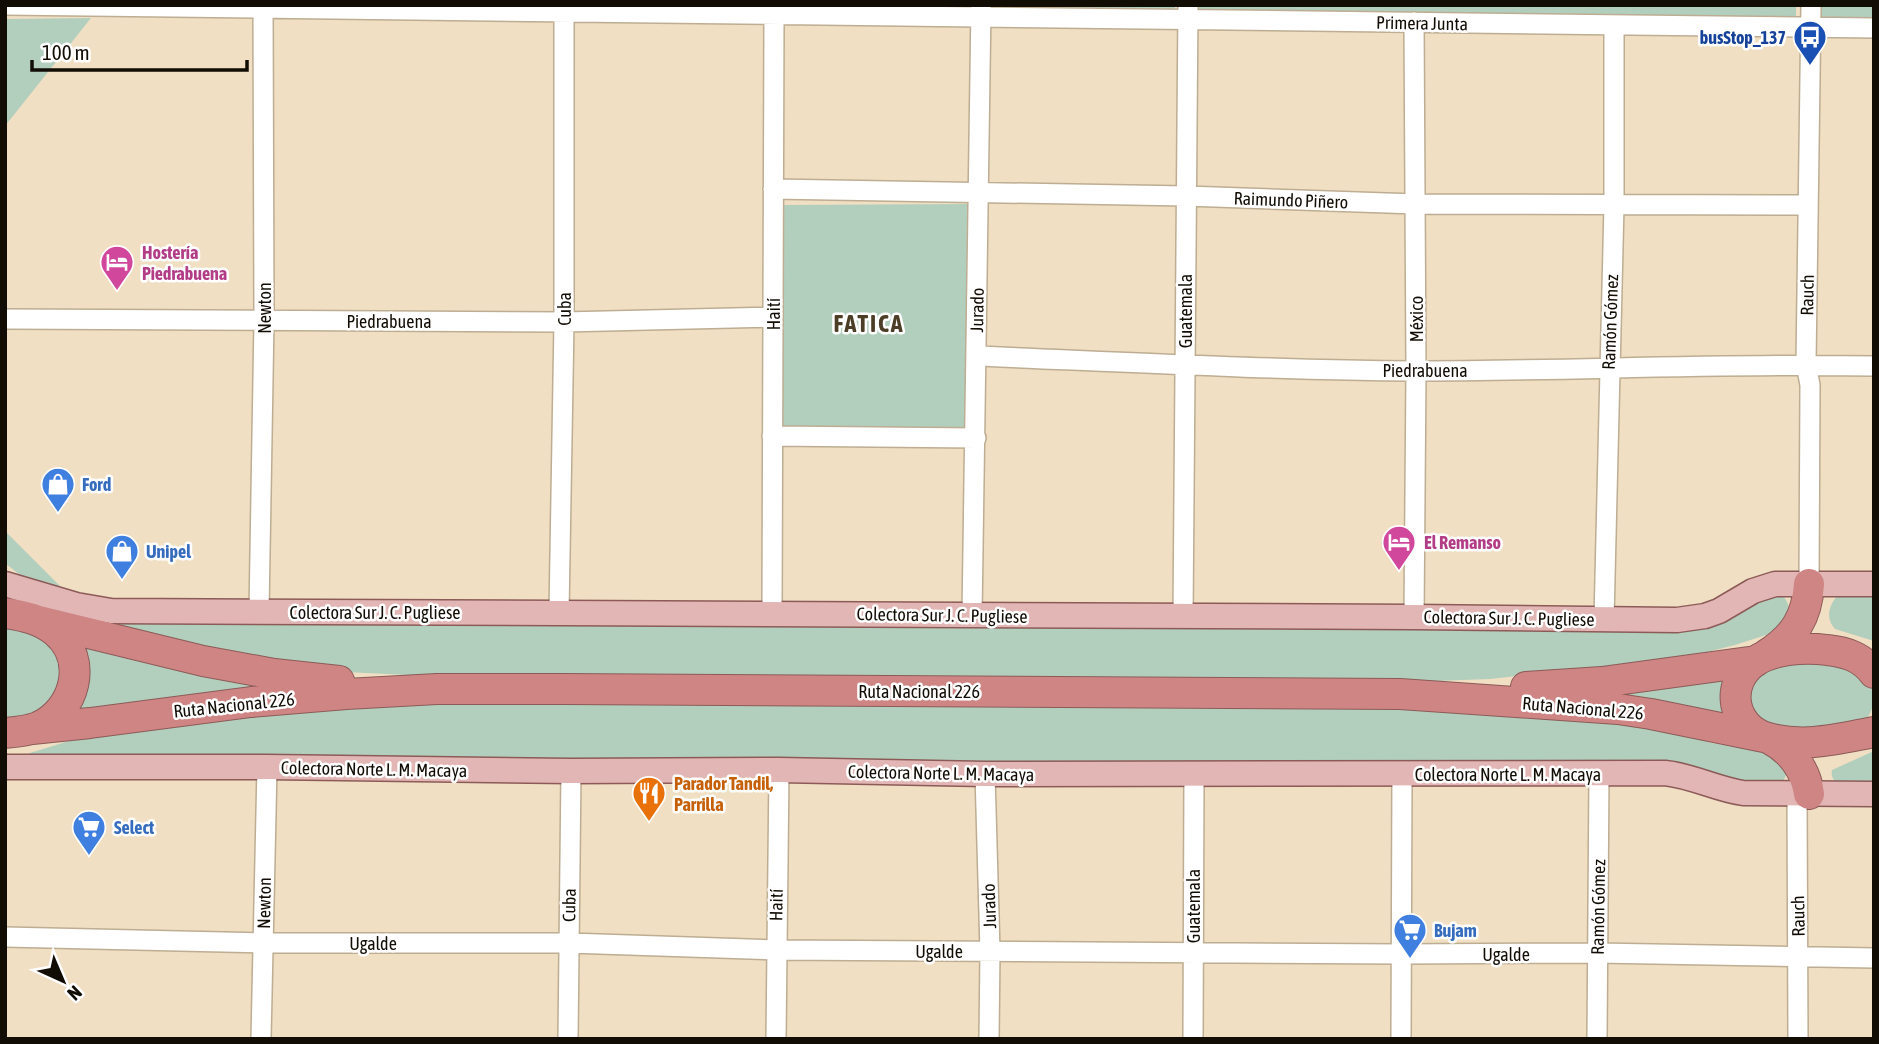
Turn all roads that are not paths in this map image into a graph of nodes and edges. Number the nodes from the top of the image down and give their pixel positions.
1 (5, 5) edge
2 (1811, 5) edge
3 (263, 7) edge
4 (564, 9) edge
5 (981, 11) edge
6 (1188, 12) edge
7 (774, 15) junction
8 (1414, 22) junction
9 (1614, 26) junction
10 (1811, 27) junction
11 (1874, 29) edge
12 (773, 189) junction
13 (979, 192) junction
14 (1186, 196) junction
15 (1416, 204) junction
16 (1614, 205) junction
17 (1808, 205) junction
18 (773, 317) junction
19 (5, 319) edge
20 (264, 320) junction
21 (564, 322) junction
22 (977, 356) junction
23 (1806, 364) junction
24 (1185, 365) junction
25 (1874, 366) edge
26 (1609, 369) junction
27 (1416, 370) junction
28 (772, 436) junction
29 (976, 438) junction
30 (5, 584) edge
31 (1809, 584) junction
32 (1874, 584) edge
33 (5, 590) edge
34 (259, 611) junction
35 (559, 612) junction
36 (772, 613) junction
37 (972, 616) junction
38 (25, 617) edge
39 (1183, 617) junction
40 (1414, 617) junction
41 (1604, 619) junction
42 (1759, 659) junction
43 (1864, 662) edge
44 (437, 689) junction
45 (1400, 694) junction
46 (21, 730) edge
47 (1861, 731) edge
48 (1767, 738) junction
49 (5, 750) edge
50 (5, 767) edge
51 (267, 767) junction
52 (571, 771) junction
53 (779, 771) junction
54 (1194, 773) junction
55 (1402, 773) junction
56 (985, 774) junction
57 (1600, 774) junction
58 (1803, 794) junction
59 (1874, 794) edge
60 (5, 937) edge
61 (263, 943) junction
62 (569, 943) junction
63 (776, 950) junction
64 (990, 951) junction
65 (1193, 953) junction
66 (1597, 953) junction
67 (1402, 954) junction
68 (1798, 957) junction
69 (1874, 958) edge
70 (261, 1039) edge
71 (568, 1039) edge
72 (776, 1039) edge
73 (989, 1039) edge
74 (1193, 1039) edge
75 (1401, 1039) edge
76 (1597, 1039) edge
77 (1798, 1039) edge

1 - 3 street, Primera Junta
2 - 10 street, Rauch
3 - 4 street, Primera Junta
3 - 20 street, Newton
4 - 7 street, Primera Junta
4 - 21 street, Cuba
5 - 6 street, Primera Junta
5 - 7 street, Primera Junta
5 - 13 street, Jurado
6 - 8 street, Primera Junta
6 - 14 street, Guatemala
7 - 12 street, Haití
8 - 9 street, Primera Junta
8 - 15 street, México
9 - 10 street, Primera Junta
9 - 16 street, Ramón Gómez
10 - 11 street, Primera Junta
10 - 17 street, Rauch
12 - 13 street, Raimundo Piñero
12 - 18 street, Haití
13 - 14 street, Raimundo Piñero
13 - 22 street, Jurado
14 - 15 street, Raimundo Piñero
14 - 24 street, Guatemala
15 - 16 street, Raimundo Piñero
15 - 27 street, México
16 - 17 street, Raimundo Piñero
16 - 26 street, Ramón Gómez
17 - 23 street, Rauch
18 - 21 street, Piedrabuena
18 - 28 street, Haití
19 - 20 street, Piedrabuena
20 - 21 street, Piedrabuena
20 - 34 street, Newton
21 - 35 street, Cuba
22 - 24 street, Piedrabuena
22 - 29 street, Jurado
23 - 25 street, Piedrabuena
23 - 26 street, Piedrabuena
23 - 31 street, Rauch
24 - 27 street, Piedrabuena
24 - 39 street, Guatemala
26 - 27 street, Piedrabuena
26 - 41 street, Ramón Gómez
27 - 40 street, México
28 - 29 street
28 - 36 street, Haití
29 - 37 street, Jurado
30 - 34 main road, Colectora Sur J. C. Pugliese
31 - 32 main road, Colectora Sur J. C. Pugliese
31 - 41 main road, Colectora Sur J. C. Pugliese
31 - 42 highway
31 - 43 highway
33 - 38 highway
34 - 35 main road, Colectora Sur J. C. Pugliese
35 - 36 main road, Colectora Sur J. C. Pugliese
36 - 37 main road, Colectora Sur J. C. Pugliese
37 - 39 main road, Colectora Sur J. C. Pugliese
38 - 44 highway, Ruta Nacional 226
38 - 46 highway
39 - 40 main road, Colectora Sur J. C. Pugliese
40 - 41 main road, Colectora Sur J. C. Pugliese
42 - 43 highway, Ruta Nacional 226
42 - 45 highway, Ruta Nacional 226
42 - 48 highway
44 - 45 highway, Ruta Nacional 226
44 - 46 highway, Ruta Nacional 226
45 - 48 highway, Ruta Nacional 226
46 - 49 highway
47 - 48 highway, Ruta Nacional 226
47 - 58 highway
48 - 58 highway
50 - 51 main road, Colectora Norte L. M. Macaya
51 - 52 main road, Colectora Norte L. M. Macaya
51 - 61 street, Newton
52 - 53 main road, Colectora Norte L. M. Macaya
52 - 62 street, Cuba
53 - 56 main road, Colectora Norte L. M. Macaya
53 - 63 street, Haití
54 - 55 main road, Colectora Norte L. M. Macaya
54 - 56 main road, Colectora Norte L. M. Macaya
54 - 65 street, Guatemala
55 - 57 main road, Colectora Norte L. M. Macaya
55 - 67 street
56 - 64 street, Jurado
57 - 58 main road, Colectora Norte L. M. Macaya
57 - 66 street, Ramón Gómez
58 - 59 main road, Colectora Norte L. M. Macaya
58 - 68 street, Rauch
60 - 61 street, Ugalde
61 - 62 street, Ugalde
61 - 70 street, Newton
62 - 63 street, Ugalde
62 - 71 street, Cuba
63 - 64 street, Ugalde
63 - 72 street, Haití
64 - 65 street, Ugalde
64 - 73 street, Jurado
65 - 67 street, Ugalde
65 - 74 street, Guatemala
66 - 67 street, Ugalde
66 - 68 street, Ugalde
66 - 76 street, Ramón Gómez
67 - 75 street
68 - 69 street, Ugalde
68 - 77 street, Rauch

